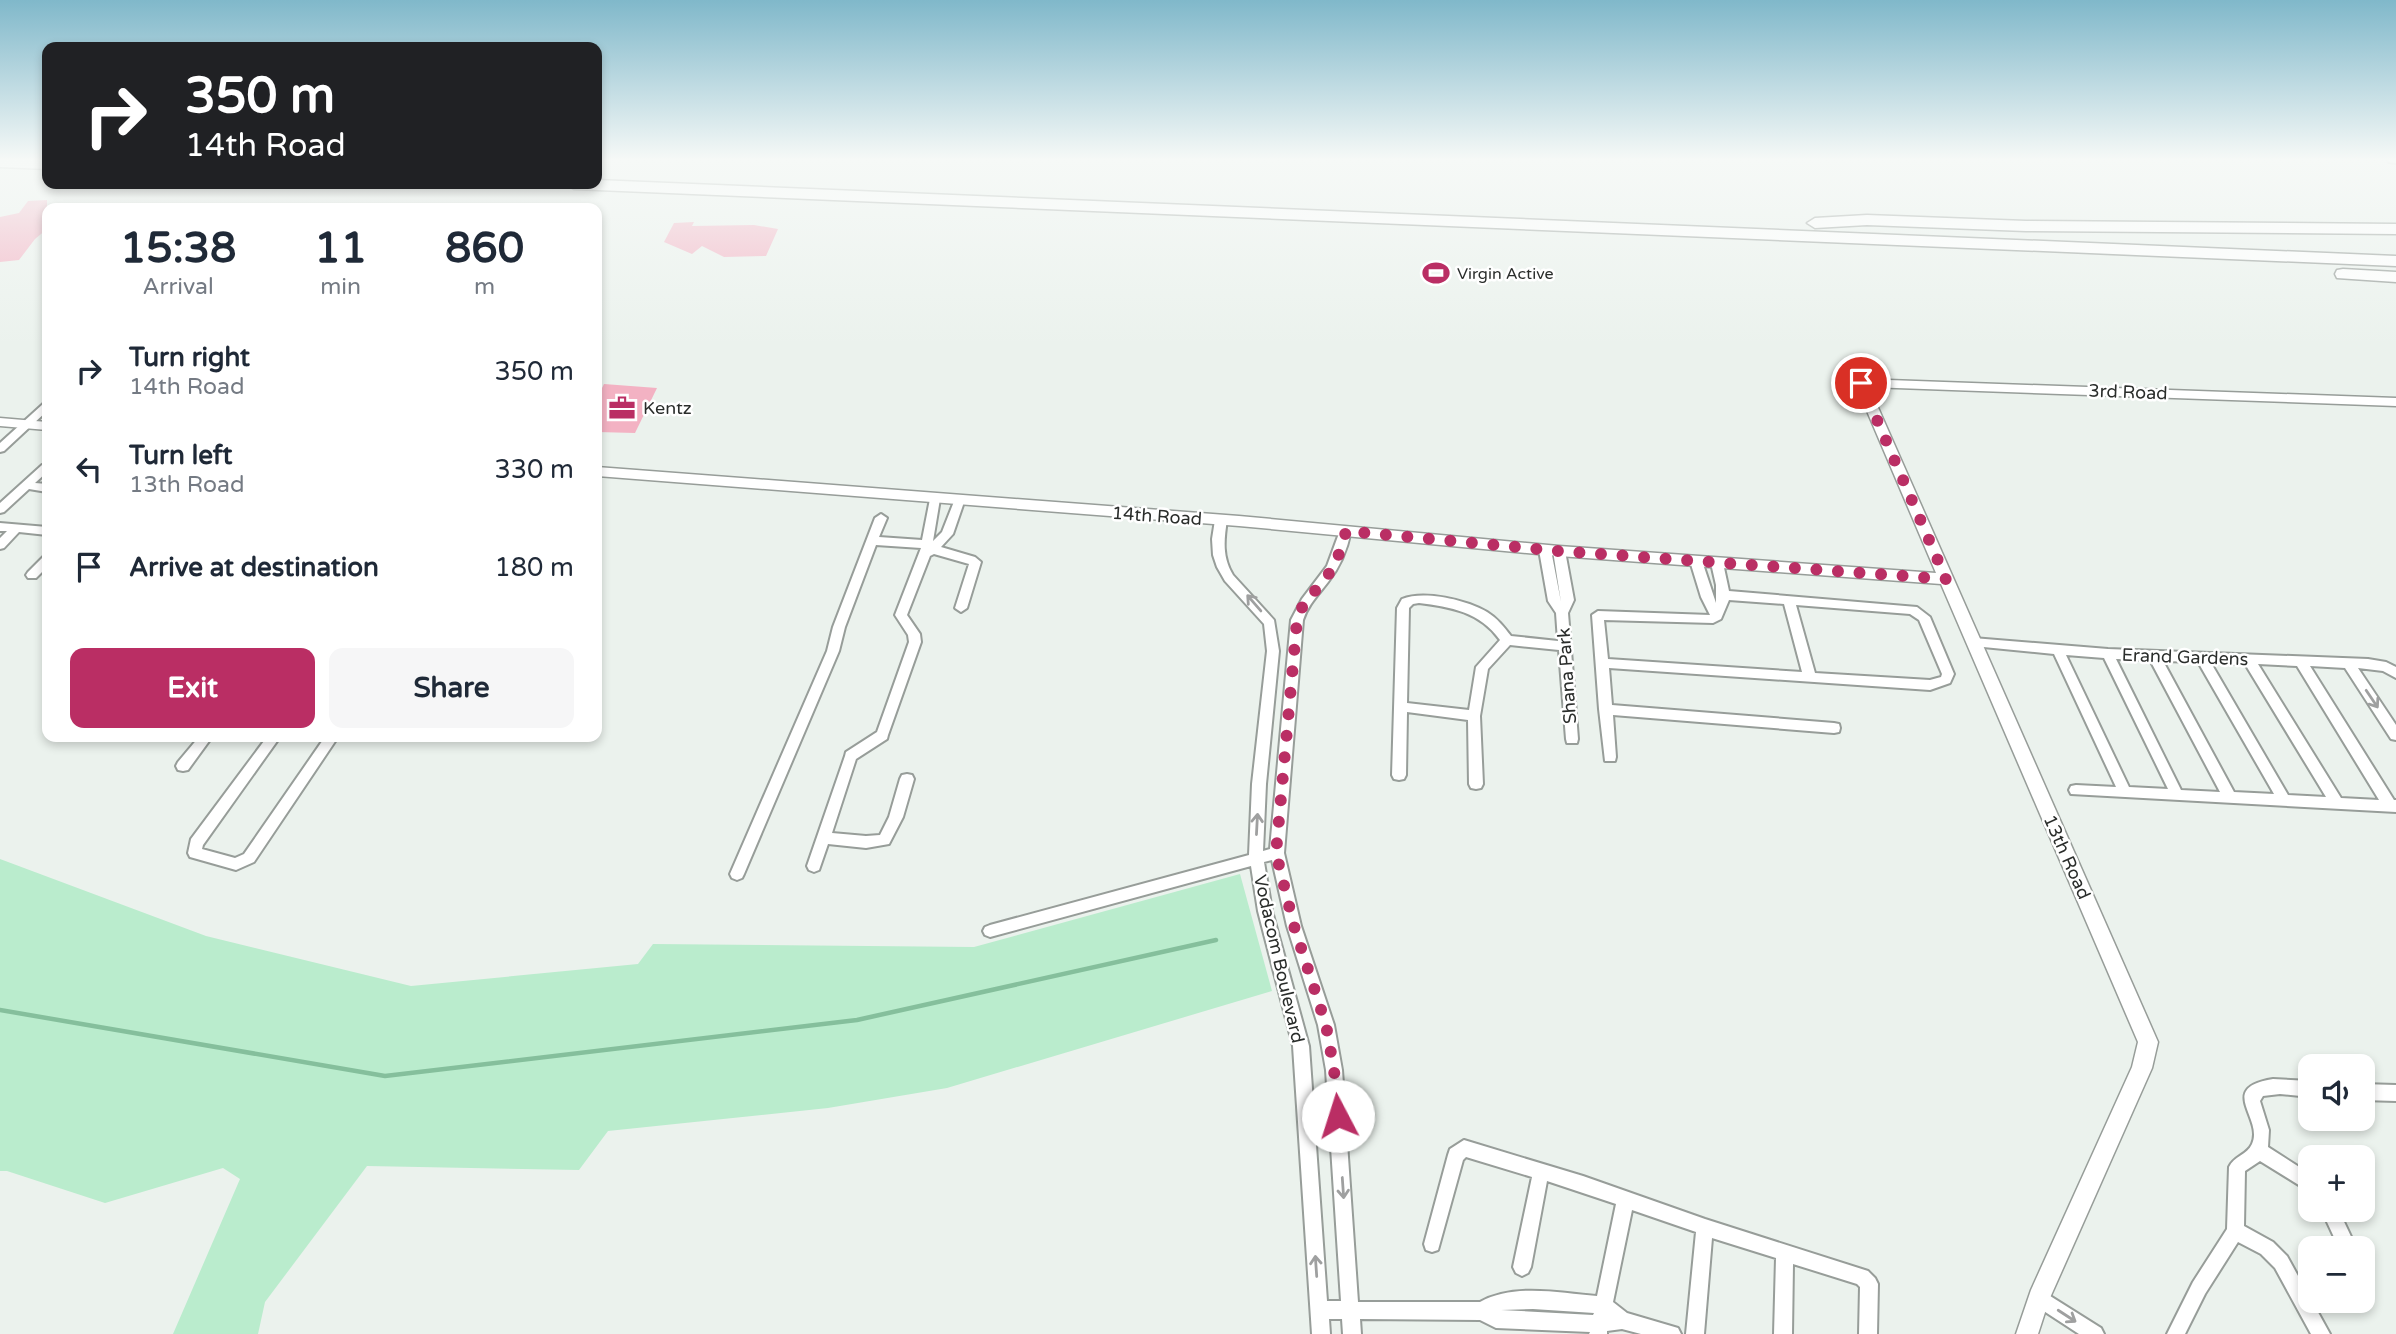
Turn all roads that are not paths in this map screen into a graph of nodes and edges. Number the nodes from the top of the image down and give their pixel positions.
1 (1467, 222) edge
2 (1797, 222) edge
3 (1828, 222) edge
4 (1927, 222) edge
5 (1815, 223) junction
6 (2396, 229) edge
7 (1694, 232) junction
8 (2396, 248) edge
9 (2396, 261) edge
10 (2396, 277) edge
11 (1861, 383) joint
12 (2396, 402) edge
13 (42, 411) edge
14 (0, 422) edge
15 (24, 427) junction
16 (0, 428) edge
17 (42, 429) edge
18 (0, 449) edge
19 (42, 471) edge
20 (602, 472) edge
21 (26, 485) junction
22 (42, 487) edge
23 (935, 499) junction
24 (959, 502) junction
25 (0, 509) edge
26 (881, 518) dead end
27 (1221, 520) junction
28 (0, 527) edge
29 (16, 529) junction
30 (42, 531) edge
31 (1346, 531) junction
32 (874, 541) junction
33 (0, 545) edge
34 (928, 549) junction
35 (1552, 550) junction
36 (1696, 561) junction
37 (1717, 563) junction
38 (42, 564) edge
39 (32, 575) dead end
40 (1946, 579) junction
41 (1723, 589) junction
42 (1789, 601) junction
43 (961, 607) dead end
44 (1717, 616) junction
45 (1507, 640) junction
46 (1973, 642) junction
47 (1566, 646) junction
48 (2058, 650) junction
49 (2109, 654) junction
50 (2154, 656) junction
51 (2202, 658) junction
52 (2249, 660) junction
53 (2301, 661) junction
54 (1601, 663) junction
55 (2348, 663) junction
56 (2396, 673) edge
57 (1810, 677) junction
58 (1403, 707) junction
59 (1605, 709) junction
60 (1474, 716) junction
61 (1834, 728) dead end
62 (2396, 735) edge
63 (1572, 739) dead end
64 (202, 742) edge
65 (270, 742) edge
66 (329, 742) edge
67 (1610, 757) dead end
68 (183, 766) dead end
69 (1399, 775) dead end
70 (907, 779) dead end
71 (1476, 784) dead end
72 (2076, 789) dead end
73 (2125, 792) junction
74 (2177, 795) junction
75 (2230, 797) junction
76 (2284, 800) junction
77 (2337, 803) junction
78 (2393, 806) edge
79 (824, 838) junction
80 (1276, 853) junction
81 (1256, 857) junction
82 (814, 866) dead end
83 (737, 874) dead end
84 (990, 931) dead end
85 (2298, 1088) edge
86 (2375, 1092) edge
87 (2396, 1093) edge
88 (2258, 1150) junction
89 (1541, 1172) junction
90 (2298, 1176) edge
91 (1626, 1198) junction
92 (1705, 1227) junction
93 (2235, 1231) junction
94 (1432, 1244) dead end
95 (1786, 1252) junction
96 (1522, 1268) dead end
97 (2039, 1298) junction
98 (1604, 1305) junction
99 (1319, 1310) junction
100 (1350, 1310) junction
101 (1482, 1311) junction
102 (1622, 1320) junction
103 (1599, 1329) edge
104 (2030, 1333) edge
105 (1321, 1334) edge
106 (1352, 1334) edge
107 (1672, 1334) edge
108 (1695, 1334) edge
109 (1783, 1334) edge
110 (1868, 1334) edge
111 (2095, 1334) edge
112 (2176, 1334) edge
113 (2320, 1334) edge

1 - 7 highway
2 - 5 highway
3 - 5 highway
4 - 6 highway
5 - 8 highway
7 - 9 highway
7 - 10 highway
11 - 12 street, 3rd Road
11 - 40 street, 13th Road
13 - 15 street
14 - 15 street
15 - 16 street
15 - 17 street
15 - 18 street
19 - 21 street
20 - 23 street, 14th Road
21 - 22 street
21 - 25 street
23 - 24 street, 14th Road
23 - 34 street
24 - 27 street, 14th Road
24 - 34 street
26 - 32 street
27 - 31 street, 14th Road
81 -> 27 street, Vodacom Boulevard
28 - 29 street
29 - 30 street
29 - 33 street
31 - 35 street, 14th Road
31 - 80 street, Vodacom Boulevard
32 - 34 street
32 - 83 street
34 - 43 street
34 - 79 street
35 - 36 street, 14th Road
35 - 47 street, Shana Park
36 - 37 street, 14th Road
36 - 44 street
37 - 40 street, 14th Road
37 - 41 street
38 - 39 street
40 - 46 street, 13th Road
41 - 42 street
41 - 44 street
42 - 57 street
42 - 57 street
44 - 54 street
45 - 47 street
45 - 58 street
45 - 60 street
46 - 48 street, Erand Gardens
46 - 97 street, 13th Road
47 - 63 street, Shana Park
48 - 49 street, Erand Gardens
48 - 73 street
49 - 50 street, Erand Gardens
49 - 74 street
50 - 51 street, Erand Gardens
50 - 75 street
51 - 52 street, Erand Gardens
51 - 76 street
52 - 53 street, Erand Gardens
52 - 77 street
53 - 55 street, Erand Gardens
53 - 78 street
54 - 57 street
54 - 59 street
55 - 56 street, Erand Gardens
55 -> 62 street
58 - 60 street
58 - 69 street
59 - 61 street
59 - 67 street
60 - 71 street
64 - 68 street
65 - 66 street
70 - 79 street
72 - 73 street
73 - 74 street
74 - 75 street
75 - 76 street
76 - 77 street
77 - 78 street
79 - 82 street
80 - 81 street
80 -> 100 street, Vodacom Boulevard
81 - 84 street
99 -> 81 street, Vodacom Boulevard
85 - 88 street
86 - 87 street
88 - 90 street
88 - 93 street
89 - 91 street
89 - 94 street
89 - 96 street
91 - 92 street
91 - 98 street
92 - 95 street
92 - 108 street
93 - 112 street
93 - 113 street
95 - 109 street
95 - 110 street
97 - 104 street, 13th Road
97 -> 111 street
98 - 101 street
98 - 102 street
98 - 103 street
99 - 100 street
99 - 105 street, Vodacom Boulevard
100 - 101 street
100 - 106 street, Vodacom Boulevard
101 - 103 street
102 - 103 street
102 - 107 street

